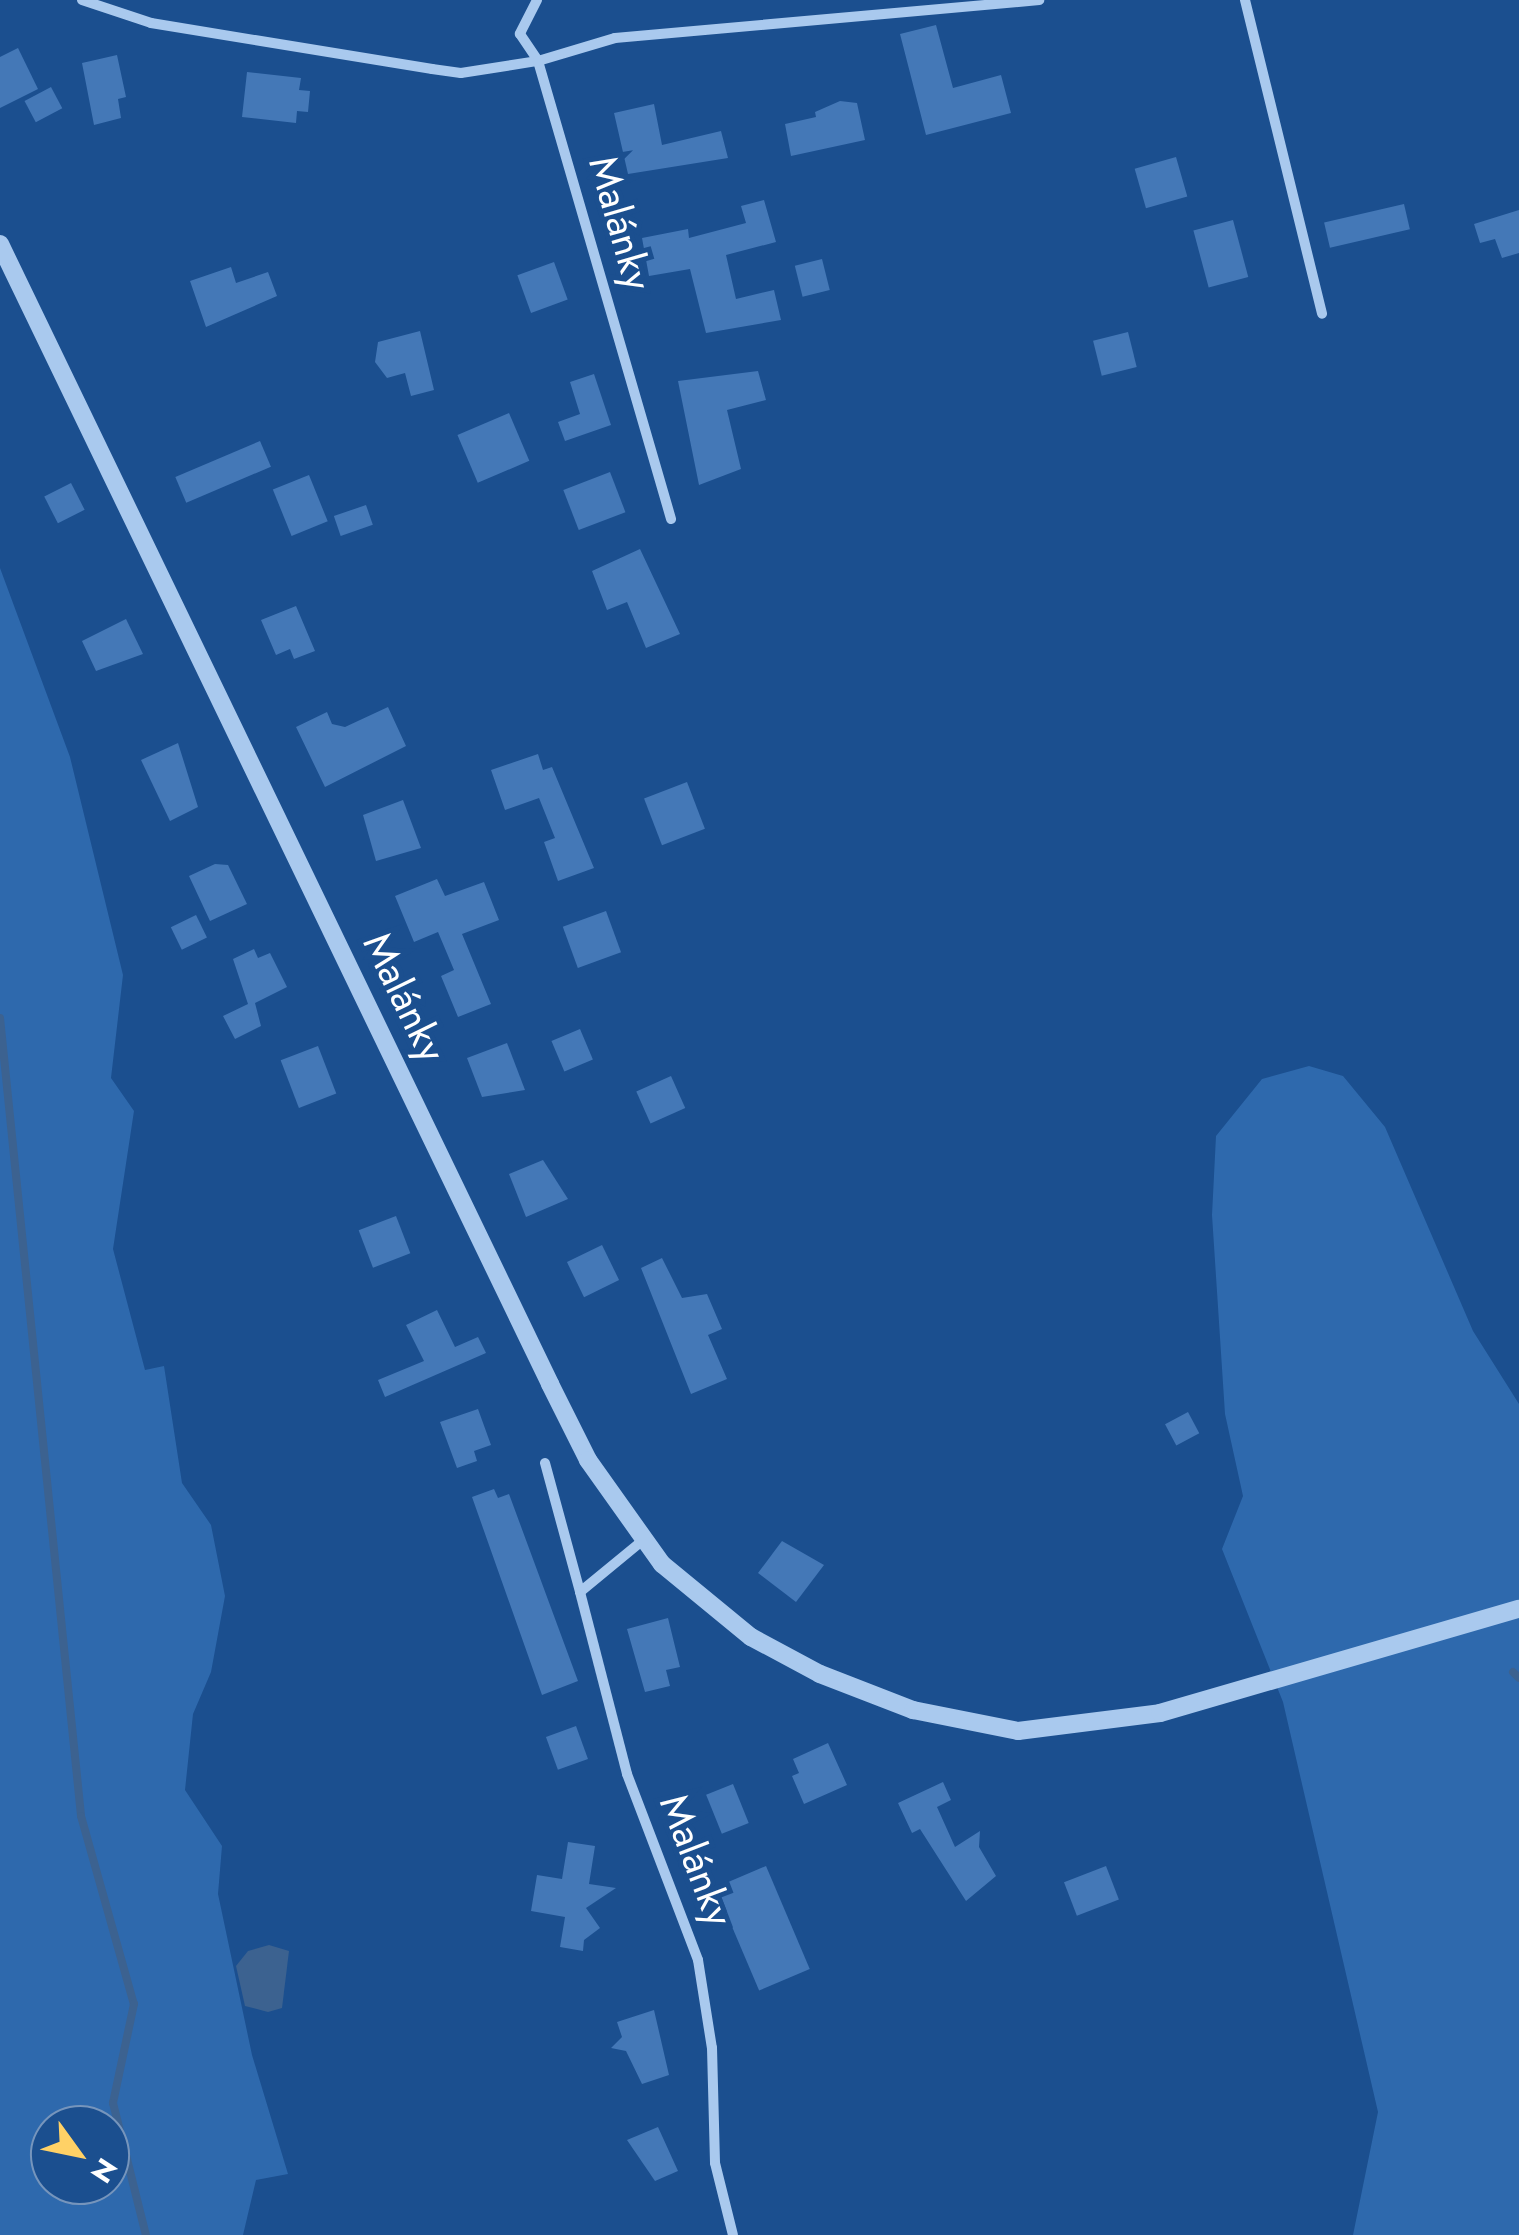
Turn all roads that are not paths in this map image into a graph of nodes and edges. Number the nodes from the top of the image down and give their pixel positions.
1 (82, 0) edge
2 (536, 0) edge
3 (1039, 0) edge
4 (1245, 0) edge
5 (538, 61) junction
6 (0, 244) edge
7 (1322, 314) dead end
8 (671, 520) dead end
9 (545, 1463) dead end
10 (642, 1541) junction
11 (580, 1592) junction
12 (1519, 1609) edge
13 (733, 2235) edge

1 - 5 street
2 - 5 street, Malánky
3 - 5 street
4 - 7 street
5 - 8 street, Malánky
6 - 10 street, Malánky
9 - 11 street, Malánky
10 - 11 street
10 - 12 street, Malánky
11 - 13 street, Malánky

